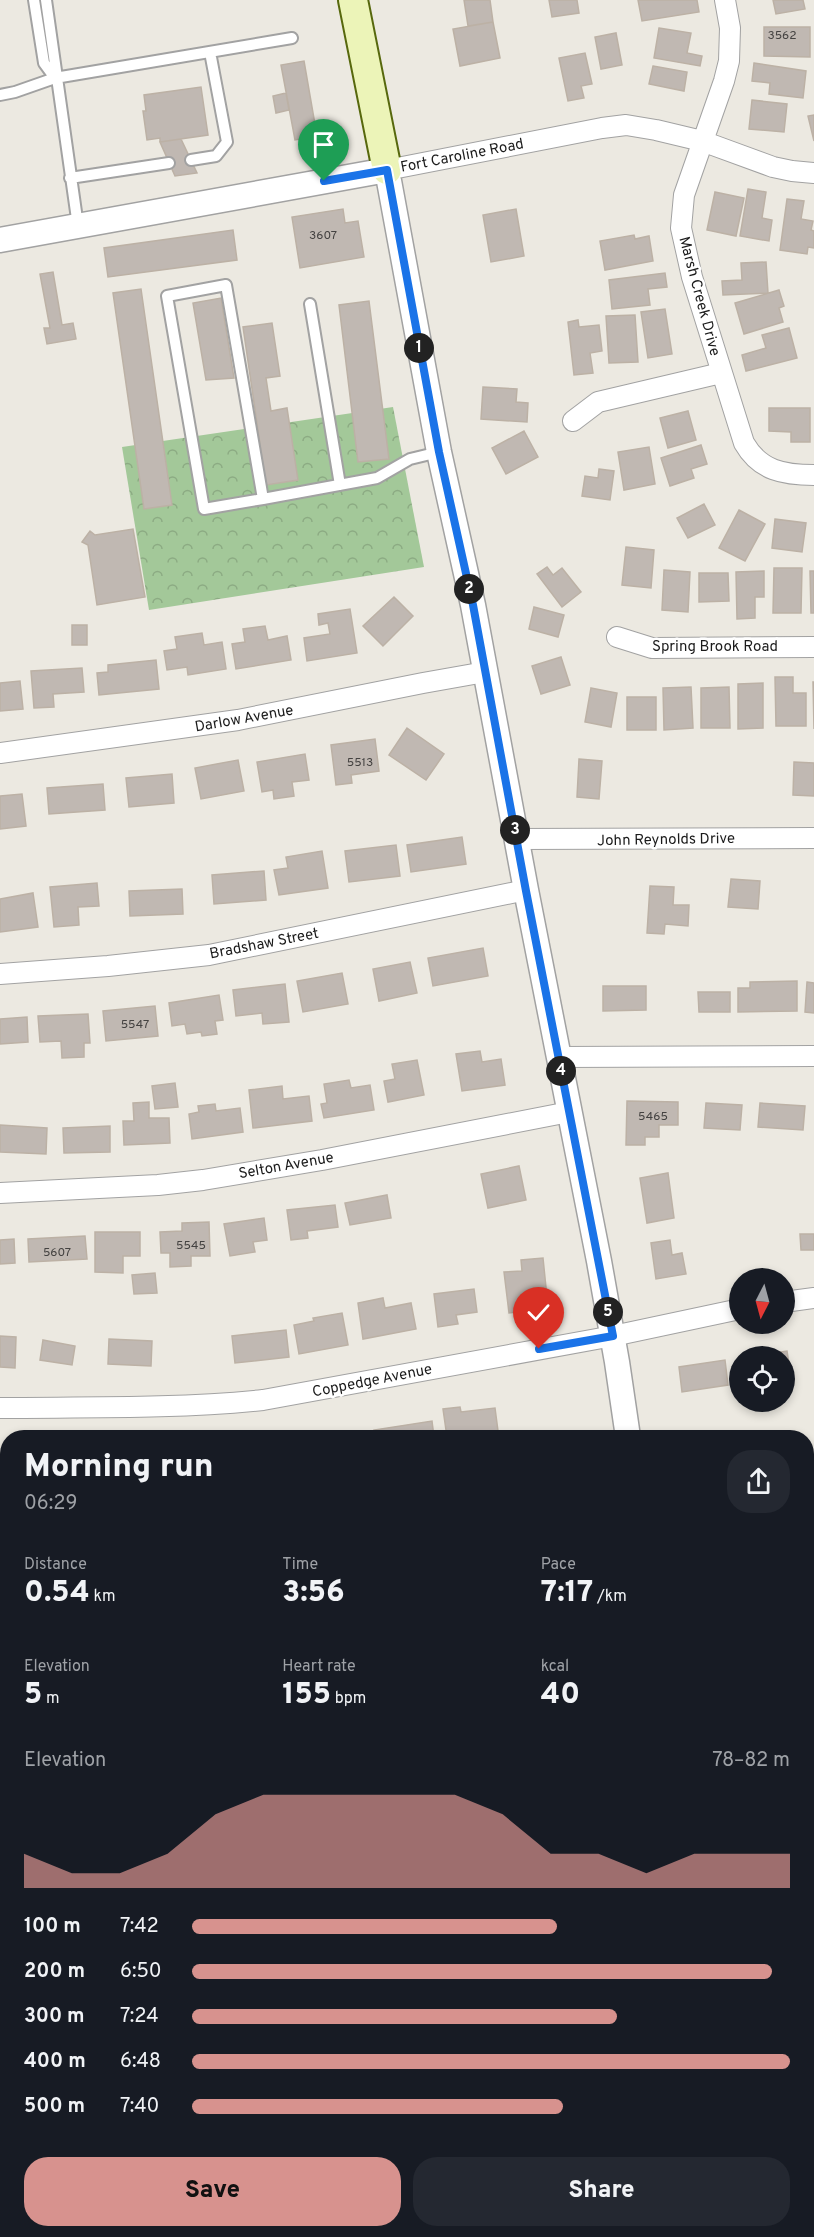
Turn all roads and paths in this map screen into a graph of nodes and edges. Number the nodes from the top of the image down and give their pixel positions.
1 (34, 0) edge
2 (46, 0) edge
3 (353, 0) edge
4 (725, 0) edge
5 (292, 38) dead end
6 (210, 52) junction
7 (55, 78) junction
8 (0, 95) edge
9 (702, 141) junction
10 (191, 160) dead end
11 (169, 163) dead end
12 (387, 170) junction
13 (814, 173) edge
14 (70, 178) junction
15 (78, 226) junction
16 (0, 240) edge
17 (310, 304) dead end
18 (721, 373) junction
19 (573, 422) dead end
20 (439, 452) junction
21 (814, 475) edge
22 (340, 485) junction
23 (263, 499) junction
24 (617, 637) dead end
25 (814, 647) edge
26 (485, 672) junction
27 (0, 753) edge
28 (814, 838) edge
29 (517, 839) junction
30 (526, 891) junction
31 (0, 975) edge
32 (814, 1056) edge
33 (559, 1058) junction
34 (569, 1112) junction
35 (0, 1193) edge
36 (814, 1298) edge
37 (795, 1301) edge
38 (729, 1311) edge
39 (613, 1336) junction
40 (0, 1408) edge
41 (627, 1430) edge

1 - 7 lane
2 - 7 lane
3 - 12 main road
4 - 9 street, Marsh Creek Drive
5 - 6 lane
6 - 7 lane
6 - 10 lane
7 - 8 lane
7 - 14 lane
9 - 12 street, Fort Caroline Road
9 - 13 street, Fort Caroline Road
9 - 18 street, Marsh Creek Drive
11 - 14 lane
12 - 15 street, Fort Caroline Road
12 - 20 street
14 - 15 lane
15 - 16 street, Fort Caroline Road
17 - 22 lane
18 - 19 street
18 - 21 street, Marsh Creek Drive
20 - 22 lane
20 - 26 street
22 - 23 lane
23 - 23 lane
24 - 25 street, Spring Brook Road
26 - 27 street, Darlow Avenue
26 - 29 street
28 - 29 street, John Reynolds Drive
29 - 30 street
30 - 31 street, Bradshaw Street
30 - 33 street
32 - 33 street
33 - 34 street
34 - 35 street, Selton Avenue
34 - 39 street
36 - 37 street
38 - 39 street, Coppedge Avenue
39 - 40 street, Coppedge Avenue
39 - 41 street

